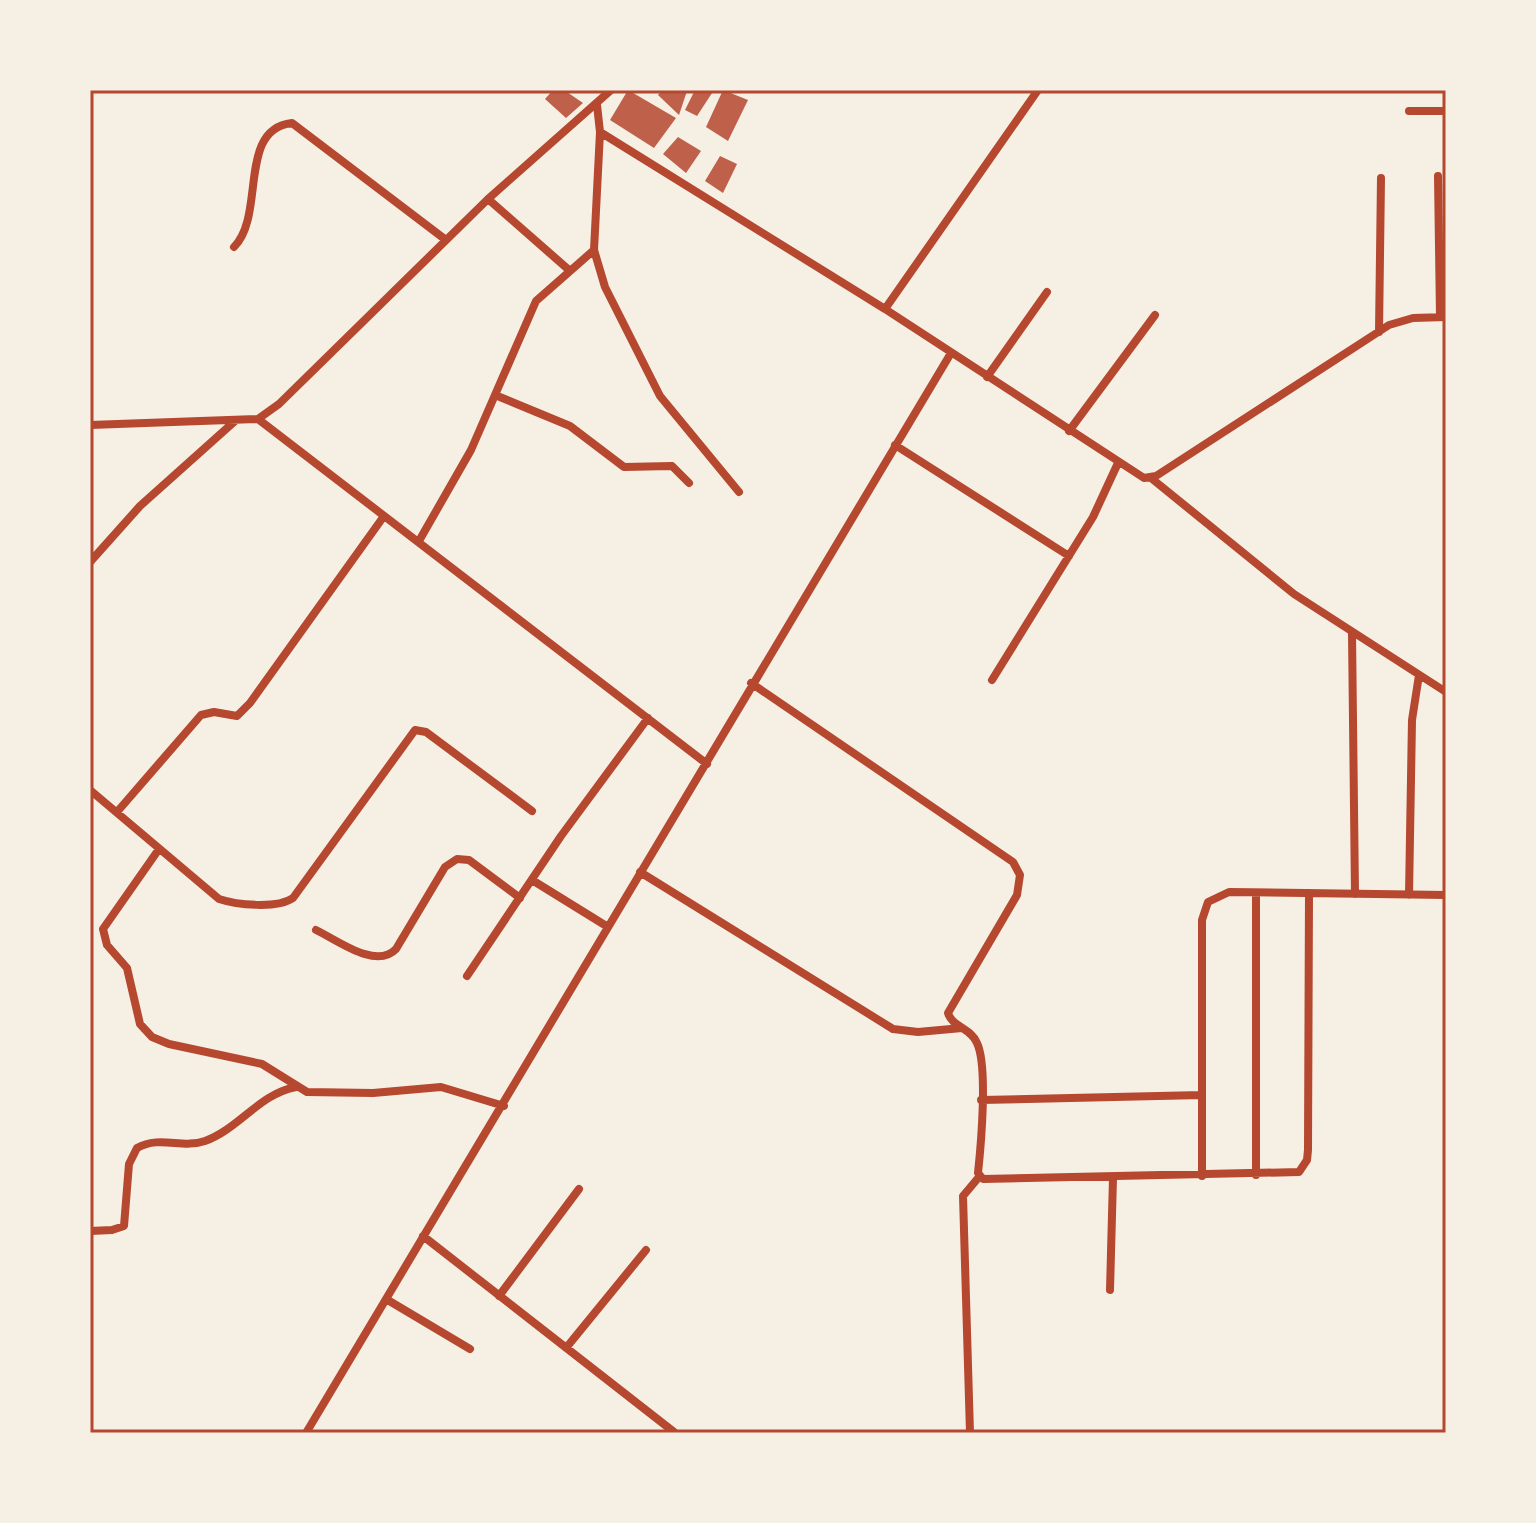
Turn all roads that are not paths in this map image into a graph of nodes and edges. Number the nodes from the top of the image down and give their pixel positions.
1 (611, 90) edge
2 (1038, 90) edge
3 (597, 105) junction
4 (1409, 111) dead end
5 (1446, 111) edge
6 (600, 132) junction
7 (1438, 176) dead end
8 (1381, 178) dead end
9 (488, 199) junction
10 (446, 240) junction
11 (234, 247) dead end
12 (594, 250) junction
13 (569, 270) junction
14 (1047, 292) dead end
15 (885, 309) junction
16 (1155, 315) dead end
17 (1443, 317) edge
18 (1379, 332) junction
19 (951, 353) junction
20 (987, 377) junction
21 (495, 395) junction
22 (258, 419) junction
23 (235, 421) junction
24 (90, 425) edge
25 (1069, 431) junction
26 (895, 445) junction
27 (1118, 463) junction
28 (1151, 478) junction
29 (689, 483) dead end
30 (739, 492) dead end
31 (384, 516) junction
32 (419, 541) junction
33 (1069, 556) junction
34 (90, 562) edge
35 (1352, 633) junction
36 (1419, 675) junction
37 (992, 680) dead end
38 (751, 683) junction
39 (1446, 692) edge
40 (648, 718) junction
41 (707, 764) junction
42 (90, 790) edge
43 (532, 811) dead end
44 (117, 812) junction
45 (159, 849) junction
46 (640, 872) junction
47 (532, 880) junction
48 (1256, 893) junction
49 (1309, 893) junction
50 (1355, 894) junction
51 (1409, 895) junction
52 (1446, 895) edge
53 (520, 898) junction
54 (608, 927) junction
55 (316, 930) dead end
56 (467, 976) dead end
57 (964, 1028) junction
58 (296, 1087) junction
59 (1202, 1095) junction
60 (981, 1100) junction
61 (504, 1106) junction
62 (1256, 1175) junction
63 (1202, 1176) junction
64 (979, 1177) junction
65 (1113, 1178) junction
66 (579, 1189) dead end
67 (90, 1231) edge
68 (423, 1236) junction
69 (646, 1250) dead end
70 (1110, 1290) dead end
71 (499, 1296) junction
72 (386, 1299) junction
73 (566, 1348) junction
74 (470, 1349) dead end
75 (674, 1432) edge
76 (306, 1433) edge
77 (970, 1433) edge

1 - 3 street
2 - 15 street
3 - 6 street
3 - 9 street
4 - 5 street
6 - 12 street
6 - 15 street
7 - 17 street
8 - 18 street
9 - 10 street
9 - 13 street
10 - 11 street
10 - 22 street
12 - 13 street
12 - 30 street
13 - 21 street
14 - 20 street
15 - 19 street
16 - 25 street
17 - 18 street
18 - 28 street
19 - 20 street
19 - 26 street
20 - 25 street
21 - 29 street
21 - 32 street
22 - 23 street
22 - 31 street
23 - 24 street
23 - 34 street
25 - 27 street
26 - 33 street
26 - 38 street
27 - 28 street
27 - 33 street
28 - 35 street
31 - 32 street
31 - 44 street
32 - 40 street
33 - 37 street
35 - 36 street
35 - 50 street
36 - 39 street
36 - 51 street
38 - 41 street
38 - 57 street
40 - 41 street
40 - 47 street
41 - 46 street
42 - 44 street
43 - 45 street
44 - 45 street
45 - 58 street
46 - 54 street
46 - 57 street
47 - 53 street
47 - 54 street
48 - 49 street
48 - 59 street
48 - 62 street
49 - 50 street
49 - 62 street
50 - 51 street
51 - 52 street
53 - 55 street
53 - 56 street
54 - 61 street
57 - 60 street
58 - 61 street
58 - 67 street
59 - 60 street
59 - 63 street
60 - 64 street
61 - 68 street
62 - 63 street
63 - 65 street
64 - 65 street
64 - 77 street
65 - 70 street
66 - 71 street
68 - 71 street
68 - 72 street
69 - 73 street
71 - 73 street
72 - 74 street
72 - 76 street
73 - 75 street

